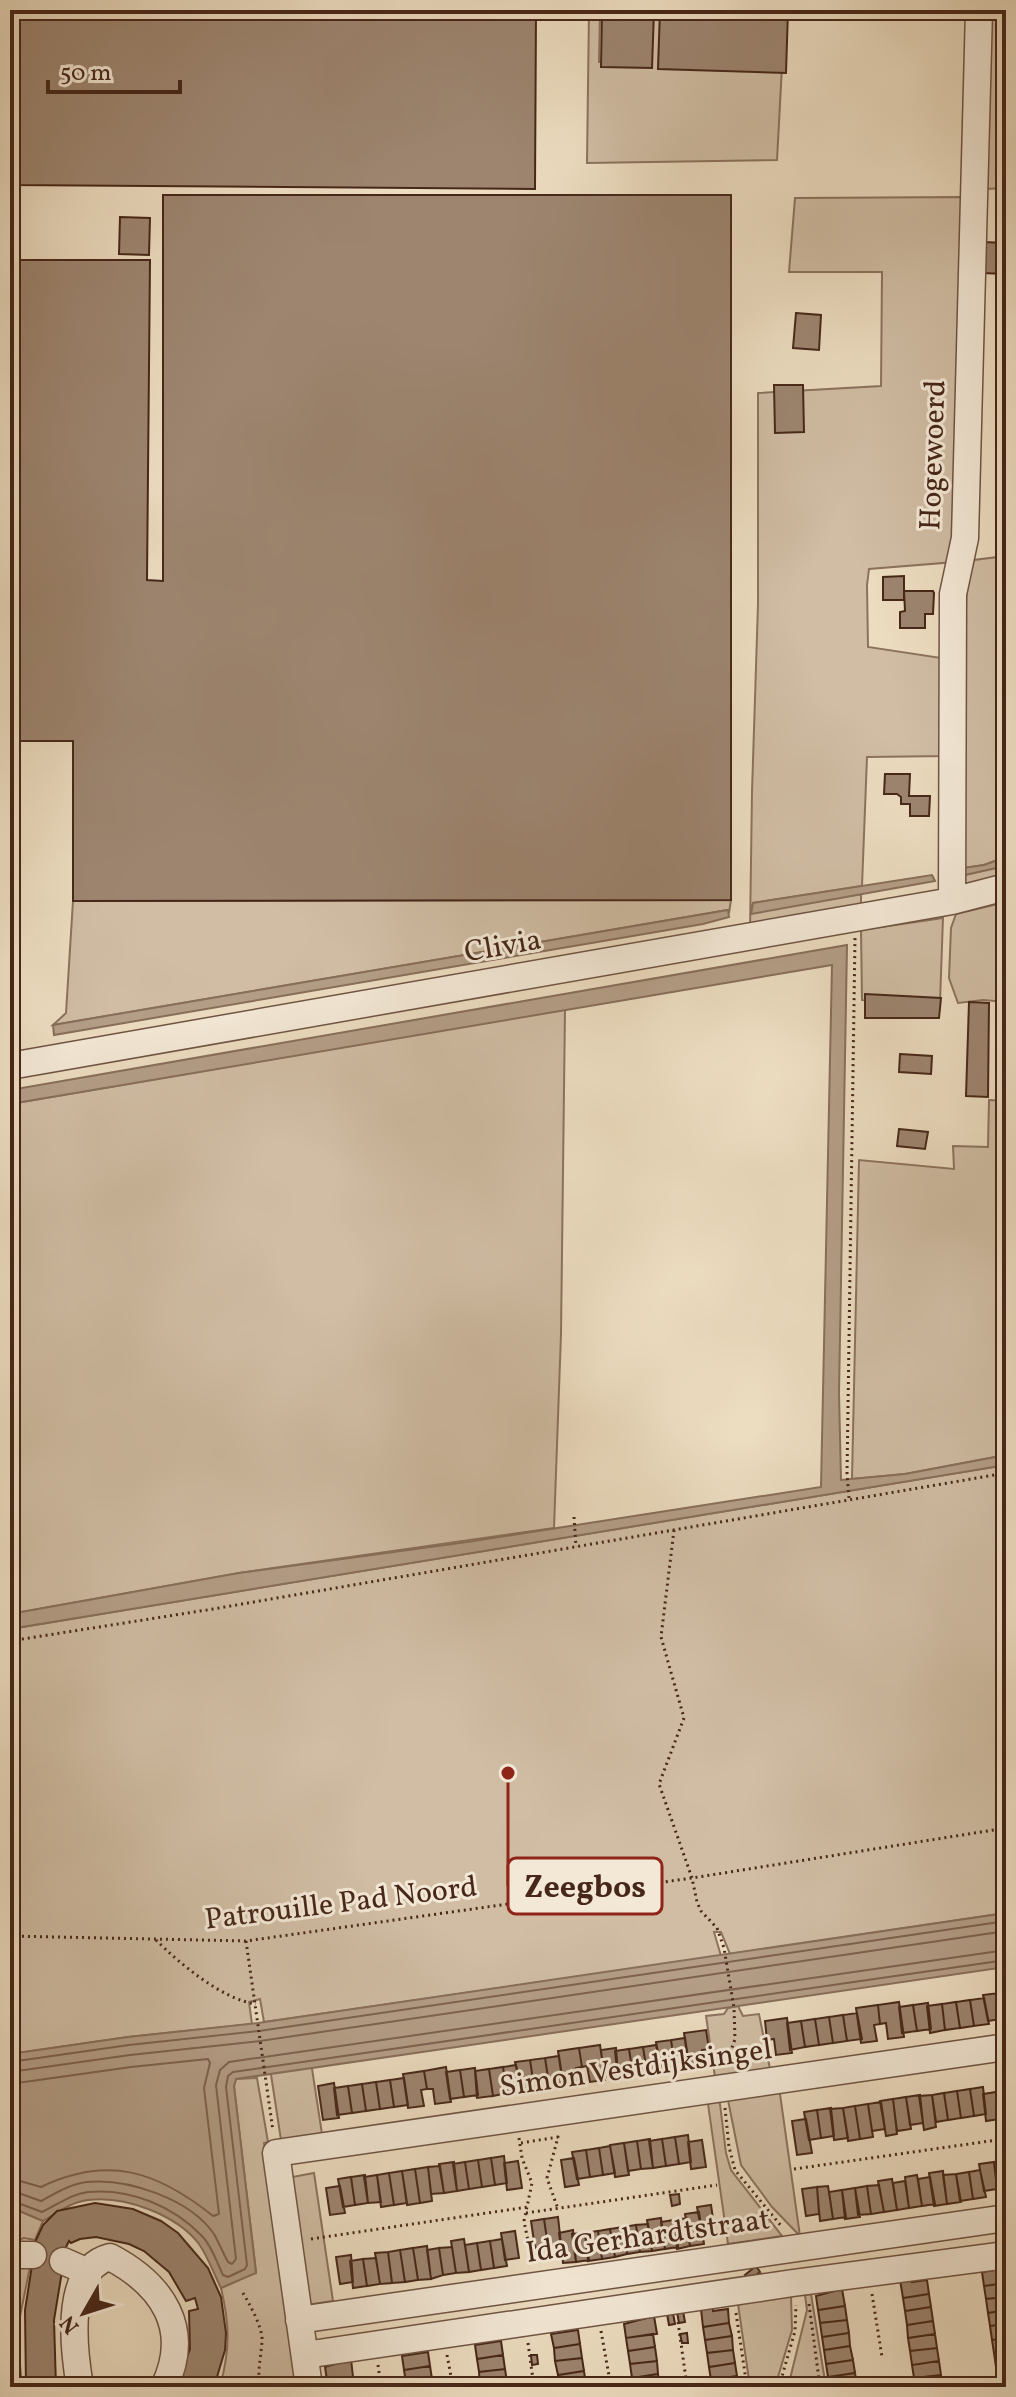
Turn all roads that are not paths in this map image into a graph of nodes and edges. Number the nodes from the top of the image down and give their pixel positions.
1 (979, 10) edge
2 (1006, 887) edge
3 (952, 901) junction
4 (10, 1066) edge
5 (1006, 2047) edge
6 (1006, 2218) edge
7 (1006, 2255) edge
8 (63, 2261) dead end
9 (88, 2272) junction
10 (594, 2276) junction
11 (598, 2312) junction
12 (299, 2320) junction
13 (305, 2355) junction
14 (80, 2387) edge
15 (164, 2387) edge
16 (309, 2387) edge

1 - 3 street, Hogewoerd
2 - 3 street, Clivia
3 - 4 street, Clivia
5 - 12 street, Simon Vestdijksingel
6 - 10 street, Ida Gerhardtstraat
7 - 11 street
8 - 9 street
9 - 14 street
9 - 15 street
10 - 11 street
10 - 12 street, Ida Gerhardtstraat
11 - 13 street
12 - 13 street
13 - 16 street

